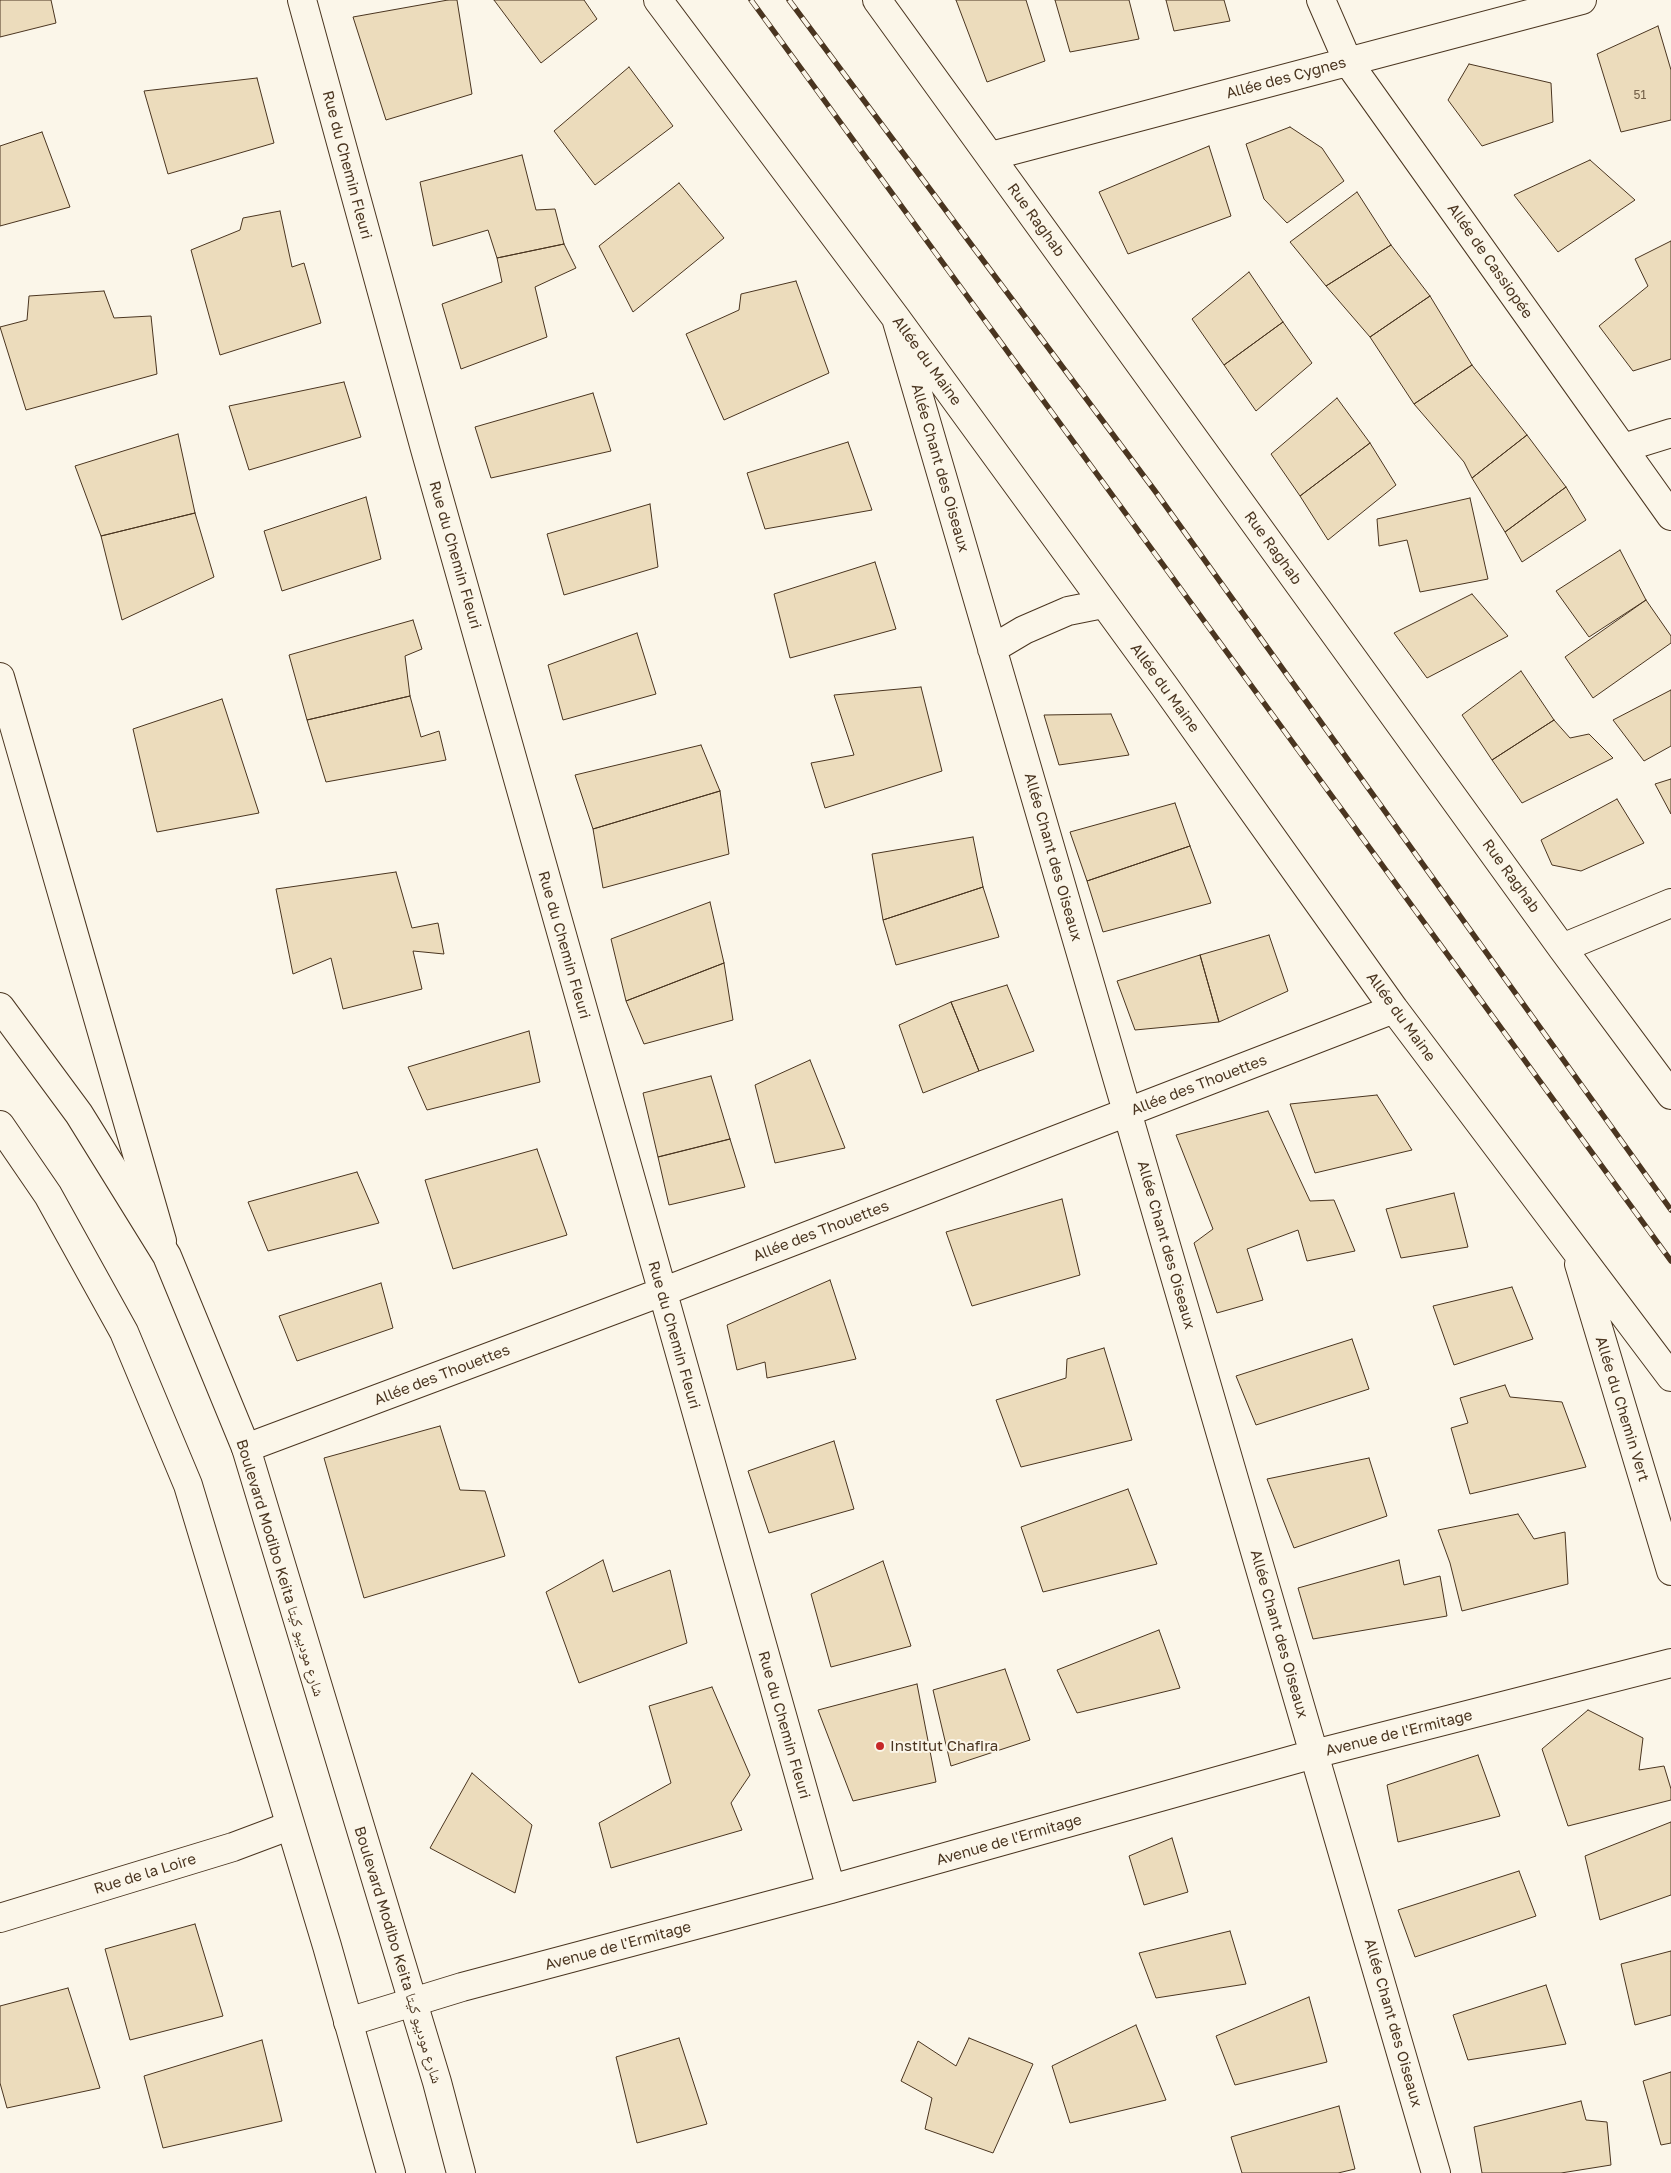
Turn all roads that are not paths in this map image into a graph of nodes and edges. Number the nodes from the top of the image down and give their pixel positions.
1 (302, 0) edge
2 (658, 0) edge
3 (877, 0) edge
4 (1321, 0) edge
5 (1582, 0) edge
6 (1348, 62) junction
7 (990, 156) junction
8 (896, 318) junction
9 (1671, 433) edge
10 (1623, 448) junction
11 (1671, 516) edge
12 (1103, 604) junction
13 (992, 649) junction
14 (0, 677) edge
15 (1671, 903) edge
16 (1562, 948) junction
17 (0, 1006) edge
18 (1394, 1009) junction
19 (1671, 1095) edge
20 (1127, 1113) junction
21 (0, 1125) edge
22 (1574, 1247) junction
23 (166, 1256) junction
24 (662, 1292) junction
25 (1671, 1377) edge
26 (246, 1448) junction
27 (1671, 1571) edge
28 (1671, 1663) edge
29 (1314, 1754) junction
30 (289, 1826) junction
31 (831, 1889) junction
32 (0, 1918) edge
33 (412, 2004) junction
34 (348, 2022) junction
35 (391, 2173) edge
36 (462, 2173) edge
37 (1436, 2173) edge

1 - 24 street, Rue du Chemin Fleuri
2 - 8 street, Allée du Maine
3 - 7 street, Rue Raghab
4 - 6 street, Allée de Cassiopée
5 - 6 street, Allée des Cygnes
6 - 7 street, Allée des Cygnes
6 - 10 street, Allée de Cassiopée
7 - 16 street, Rue Raghab
8 - 12 street, Allée du Maine
8 - 13 street, Allée Chant des Oiseaux
9 - 10 street
10 - 11 street, Allée de Cassiopée
12 - 13 street
12 - 18 street, Allée du Maine
13 - 20 street, Allée Chant des Oiseaux
14 - 23 street
15 - 16 street
16 - 19 street, Rue Raghab
17 - 23 street, Boulevard Modibo Keita شارع موديبو كيتا
18 - 20 street, Allée des Thouettes
18 - 22 street, Allée du Maine
20 - 24 street, Allée des Thouettes
20 - 29 street, Allée Chant des Oiseaux
21 - 30 street
22 - 25 street, Allée du Maine
22 - 27 street, Allée du Chemin Vert
23 - 26 street, Boulevard Modibo Keita شارع موديبو كيتا
24 - 26 street, Allée des Thouettes
24 - 31 street, Rue du Chemin Fleuri
26 - 33 street, Boulevard Modibo Keita شارع موديبو كيتا
28 - 29 street, Avenue de l'Ermitage
29 - 31 street, Avenue de l'Ermitage
29 - 37 street, Allée Chant des Oiseaux
30 - 32 street, Rue de la Loire
30 - 34 street
31 - 33 street, Avenue de l'Ermitage
33 - 34 street, Avenue de l'Ermitage
33 - 36 street, Boulevard Modibo Keita شارع موديبو كيتا
34 - 35 street

